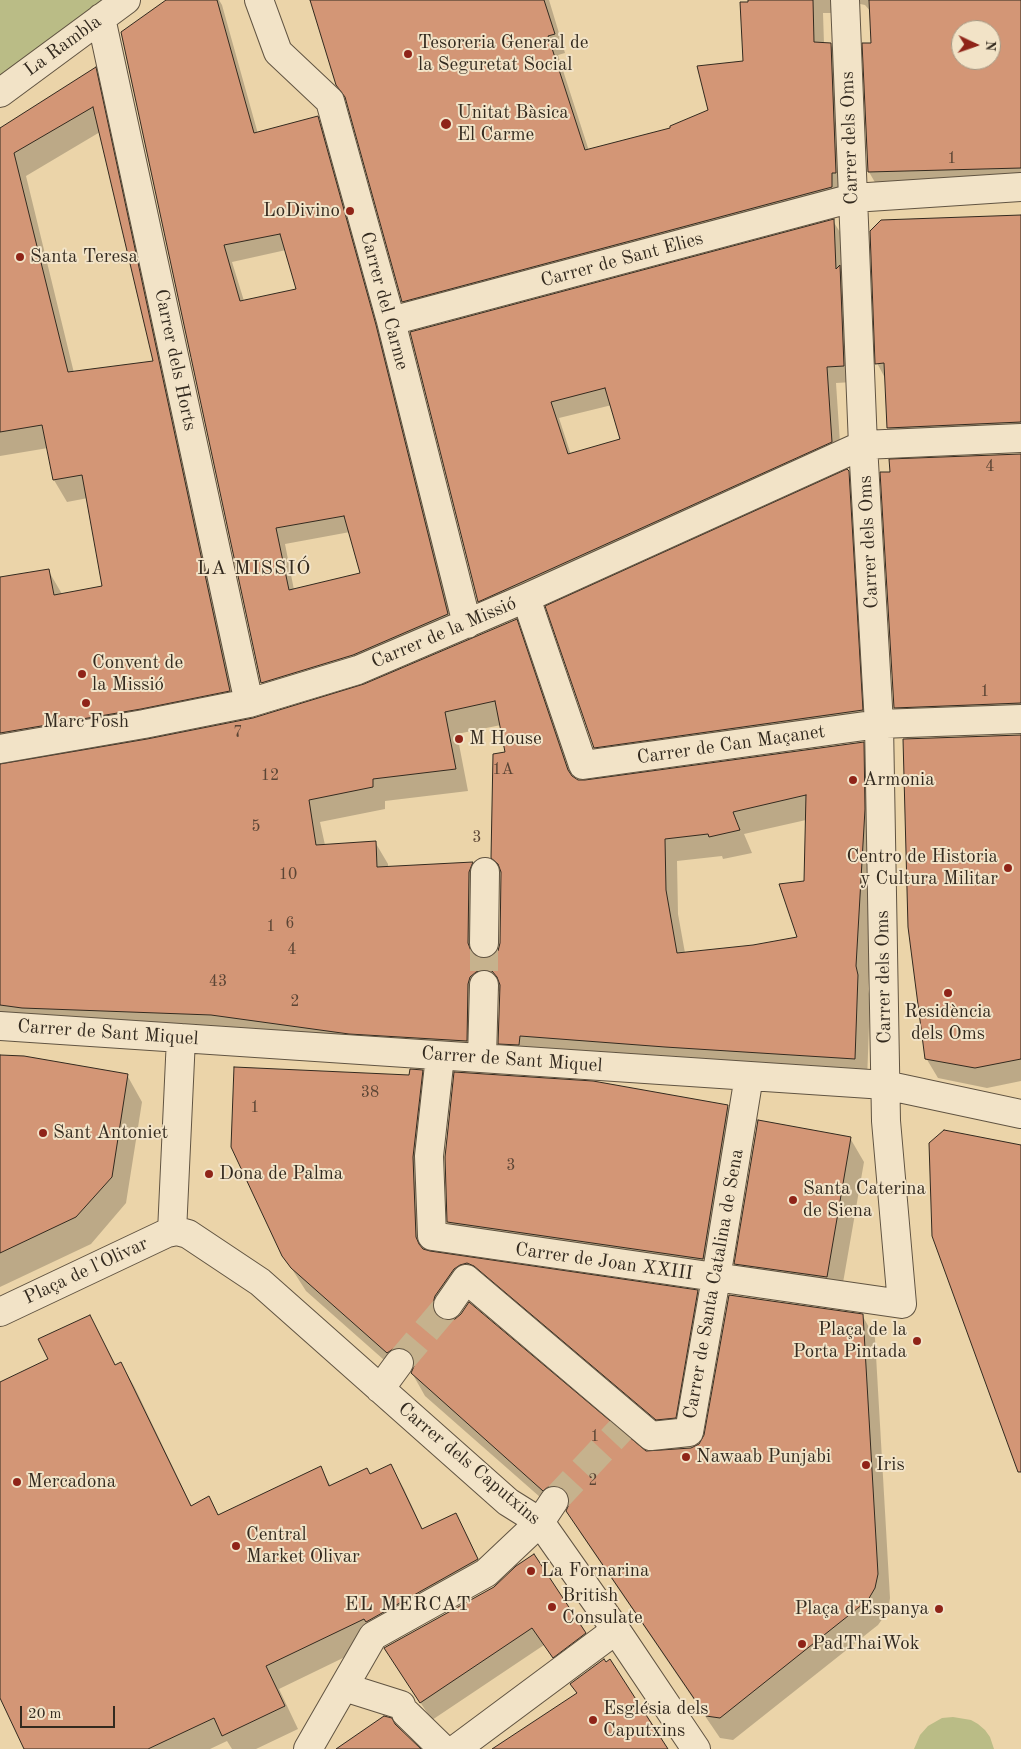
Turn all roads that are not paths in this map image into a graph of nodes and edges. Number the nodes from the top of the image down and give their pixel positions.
1 (126, 0) edge
2 (259, 0) edge
3 (845, 0) edge
4 (101, 18) junction
5 (0, 93) edge
6 (1021, 187) edge
7 (853, 198) junction
8 (391, 322) junction
9 (1021, 438) edge
10 (864, 445) junction
11 (526, 598) junction
12 (467, 624) junction
13 (249, 703) junction
14 (1021, 719) edge
15 (879, 724) junction
16 (0, 748) edge
17 (486, 872) dead end
18 (484, 943) tunnel mouth
19 (484, 985) tunnel mouth
20 (0, 1026) edge
21 (181, 1038) junction
22 (440, 1056) junction
23 (482, 1058) junction
24 (749, 1076) junction
25 (885, 1085) junction
26 (1021, 1114) edge
27 (172, 1232) junction
28 (464, 1242) junction
29 (716, 1278) junction
30 (466, 1280) junction
31 (260, 1282) joint
32 (448, 1305) tunnel mouth
33 (0, 1312) edge
34 (400, 1364) tunnel mouth
35 (380, 1389) junction
36 (547, 1512) junction
37 (616, 1630) junction
38 (344, 1687) junction
39 (308, 1749) edge
40 (443, 1749) edge
41 (456, 1749) edge
42 (696, 1749) edge

1 - 4 street, La Rambla
2 - 8 street, Carrer del Carme
3 - 7 street, Carrer dels Oms
4 - 5 street, La Rambla
4 - 13 street, Carrer dels Horts
6 - 7 street, Carrer de Sant Elies
7 - 8 street, Carrer de Sant Elies
7 - 10 street, Carrer dels Oms
8 - 12 street, Carrer del Carme
9 - 10 street
10 - 11 street, Carrer de la Missió
10 - 15 street, Carrer dels Oms
11 - 12 street, Carrer de la Missió
11 - 15 street, Carrer de Can Maçanet
12 - 13 street, Carrer de la Missió
13 - 16 street, Carrer de la Missió
14 - 15 street, Carrer de Can Maçanet
15 - 25 street, Carrer dels Oms
17 - 18 street
19 - 23 street
20 - 21 street, Carrer de Sant Miquel
21 - 22 street, Carrer de Sant Miquel
21 - 27 street, Plaça de l'Olivar
22 - 23 street, Carrer de Sant Miquel
22 - 28 street, Carrer de Joan XXIII
23 - 24 street, Carrer de Sant Miquel
24 - 25 street, Carrer de Sant Miquel
24 - 29 street, Carrer de Santa Catalina de Sena
25 - 26 street, Carrer de Sant Miquel
25 - 29 street, Carrer de Joan XXIII
27 - 31 street, Plaça de l'Olivar
27 - 33 street, Plaça de l'Olivar
28 - 29 street, Carrer de Joan XXIII
28 - 30 street
29 - 30 street, Carrer de Santa Catalina de Sena
30 - 32 street
31 - 35 street, Carrer dels Caputxins
34 - 35 street
35 - 36 street, Carrer dels Caputxins
36 - 37 street, Carrer dels Caputxins
36 - 38 street
37 - 41 street
37 - 42 street, Carrer dels Caputxins
38 - 39 street
38 - 40 street

